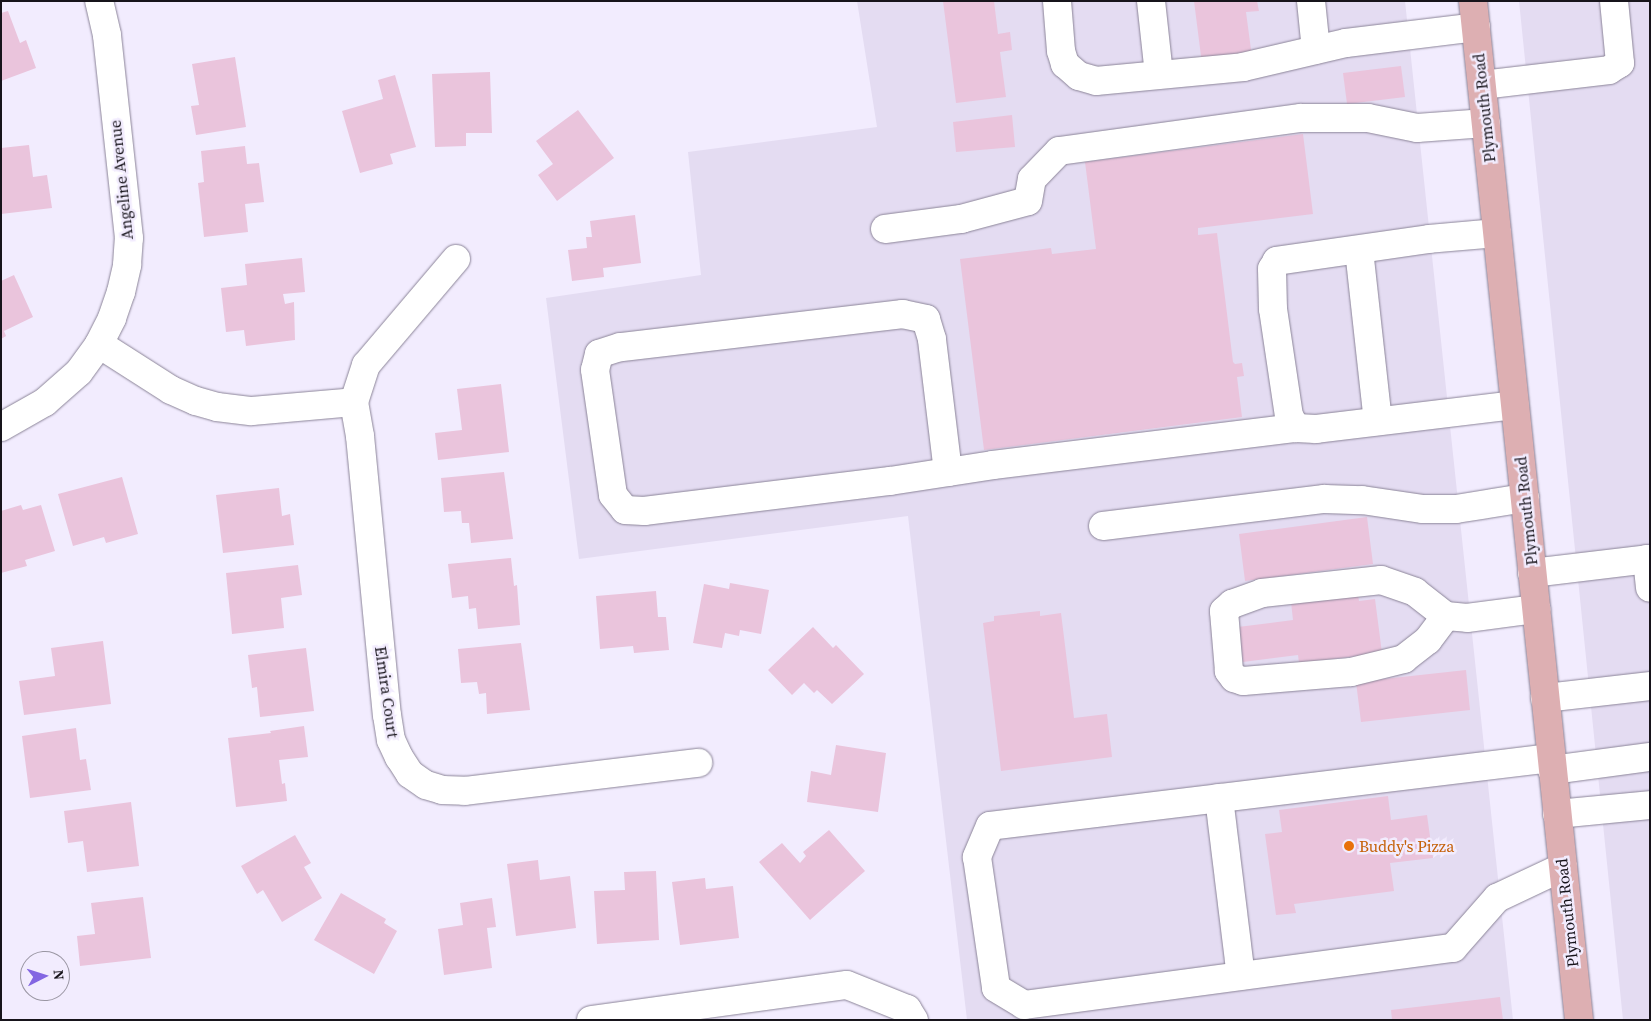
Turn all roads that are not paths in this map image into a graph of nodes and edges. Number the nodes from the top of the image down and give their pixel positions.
1 (99, 1) edge
2 (1057, 1) edge
3 (1151, 1) edge
4 (1311, 1) edge
5 (1614, 1) edge
6 (1475, 14) edge
7 (1316, 50) junction
8 (1159, 75) junction
9 (1482, 85) junction
10 (1486, 123) junction
11 (885, 229) dead end
12 (1497, 233) junction
13 (1360, 250) junction
14 (456, 258) dead end
15 (99, 344) junction
16 (354, 402) junction
17 (1515, 405) junction
18 (1378, 421) junction
19 (1, 427) edge
20 (1296, 428) junction
21 (948, 472) junction
22 (1525, 498) junction
23 (1103, 526) dead end
24 (1648, 559) edge
25 (1532, 573) junction
26 (1650, 588) edge
27 (1536, 609) junction
28 (1446, 616) junction
29 (1650, 686) edge
30 (1545, 698) junction
31 (1650, 757) edge
32 (698, 763) dead end
33 (1552, 764) junction
34 (1219, 798) junction
35 (1650, 805) edge
36 (1557, 814) junction
37 (1562, 867) junction
38 (1241, 976) junction
39 (591, 1020) edge
40 (914, 1020) edge
41 (1579, 1020) edge

1 - 15 street, Angeline Avenue
2 - 8 street
3 - 8 street
4 - 7 street
5 - 9 street
6 - 7 street
6 - 9 main road, Plymouth Road
7 - 8 street
9 - 10 main road, Plymouth Road
10 - 11 street
10 - 12 main road, Plymouth Road
12 - 13 street
12 - 17 main road, Plymouth Road
13 - 18 street
13 - 20 street
14 - 16 street, Elmira Court
15 - 16 street
15 - 19 street, Angeline Avenue
16 - 32 street, Elmira Court
17 - 18 street
17 - 22 main road, Plymouth Road
18 - 20 street
20 - 21 street
21 - 21 street
22 - 23 street
22 - 25 main road, Plymouth Road
24 - 25 street
24 - 26 street
25 - 27 main road, Plymouth Road
27 - 28 street
27 - 30 main road, Plymouth Road
28 - 28 street
29 - 30 street
30 - 33 main road, Plymouth Road
31 - 33 street
33 - 34 street
33 - 36 main road, Plymouth Road
34 - 38 street
34 - 38 street
35 - 36 street
36 - 37 main road, Plymouth Road
37 - 38 street
37 - 41 main road, Plymouth Road
39 - 40 street

